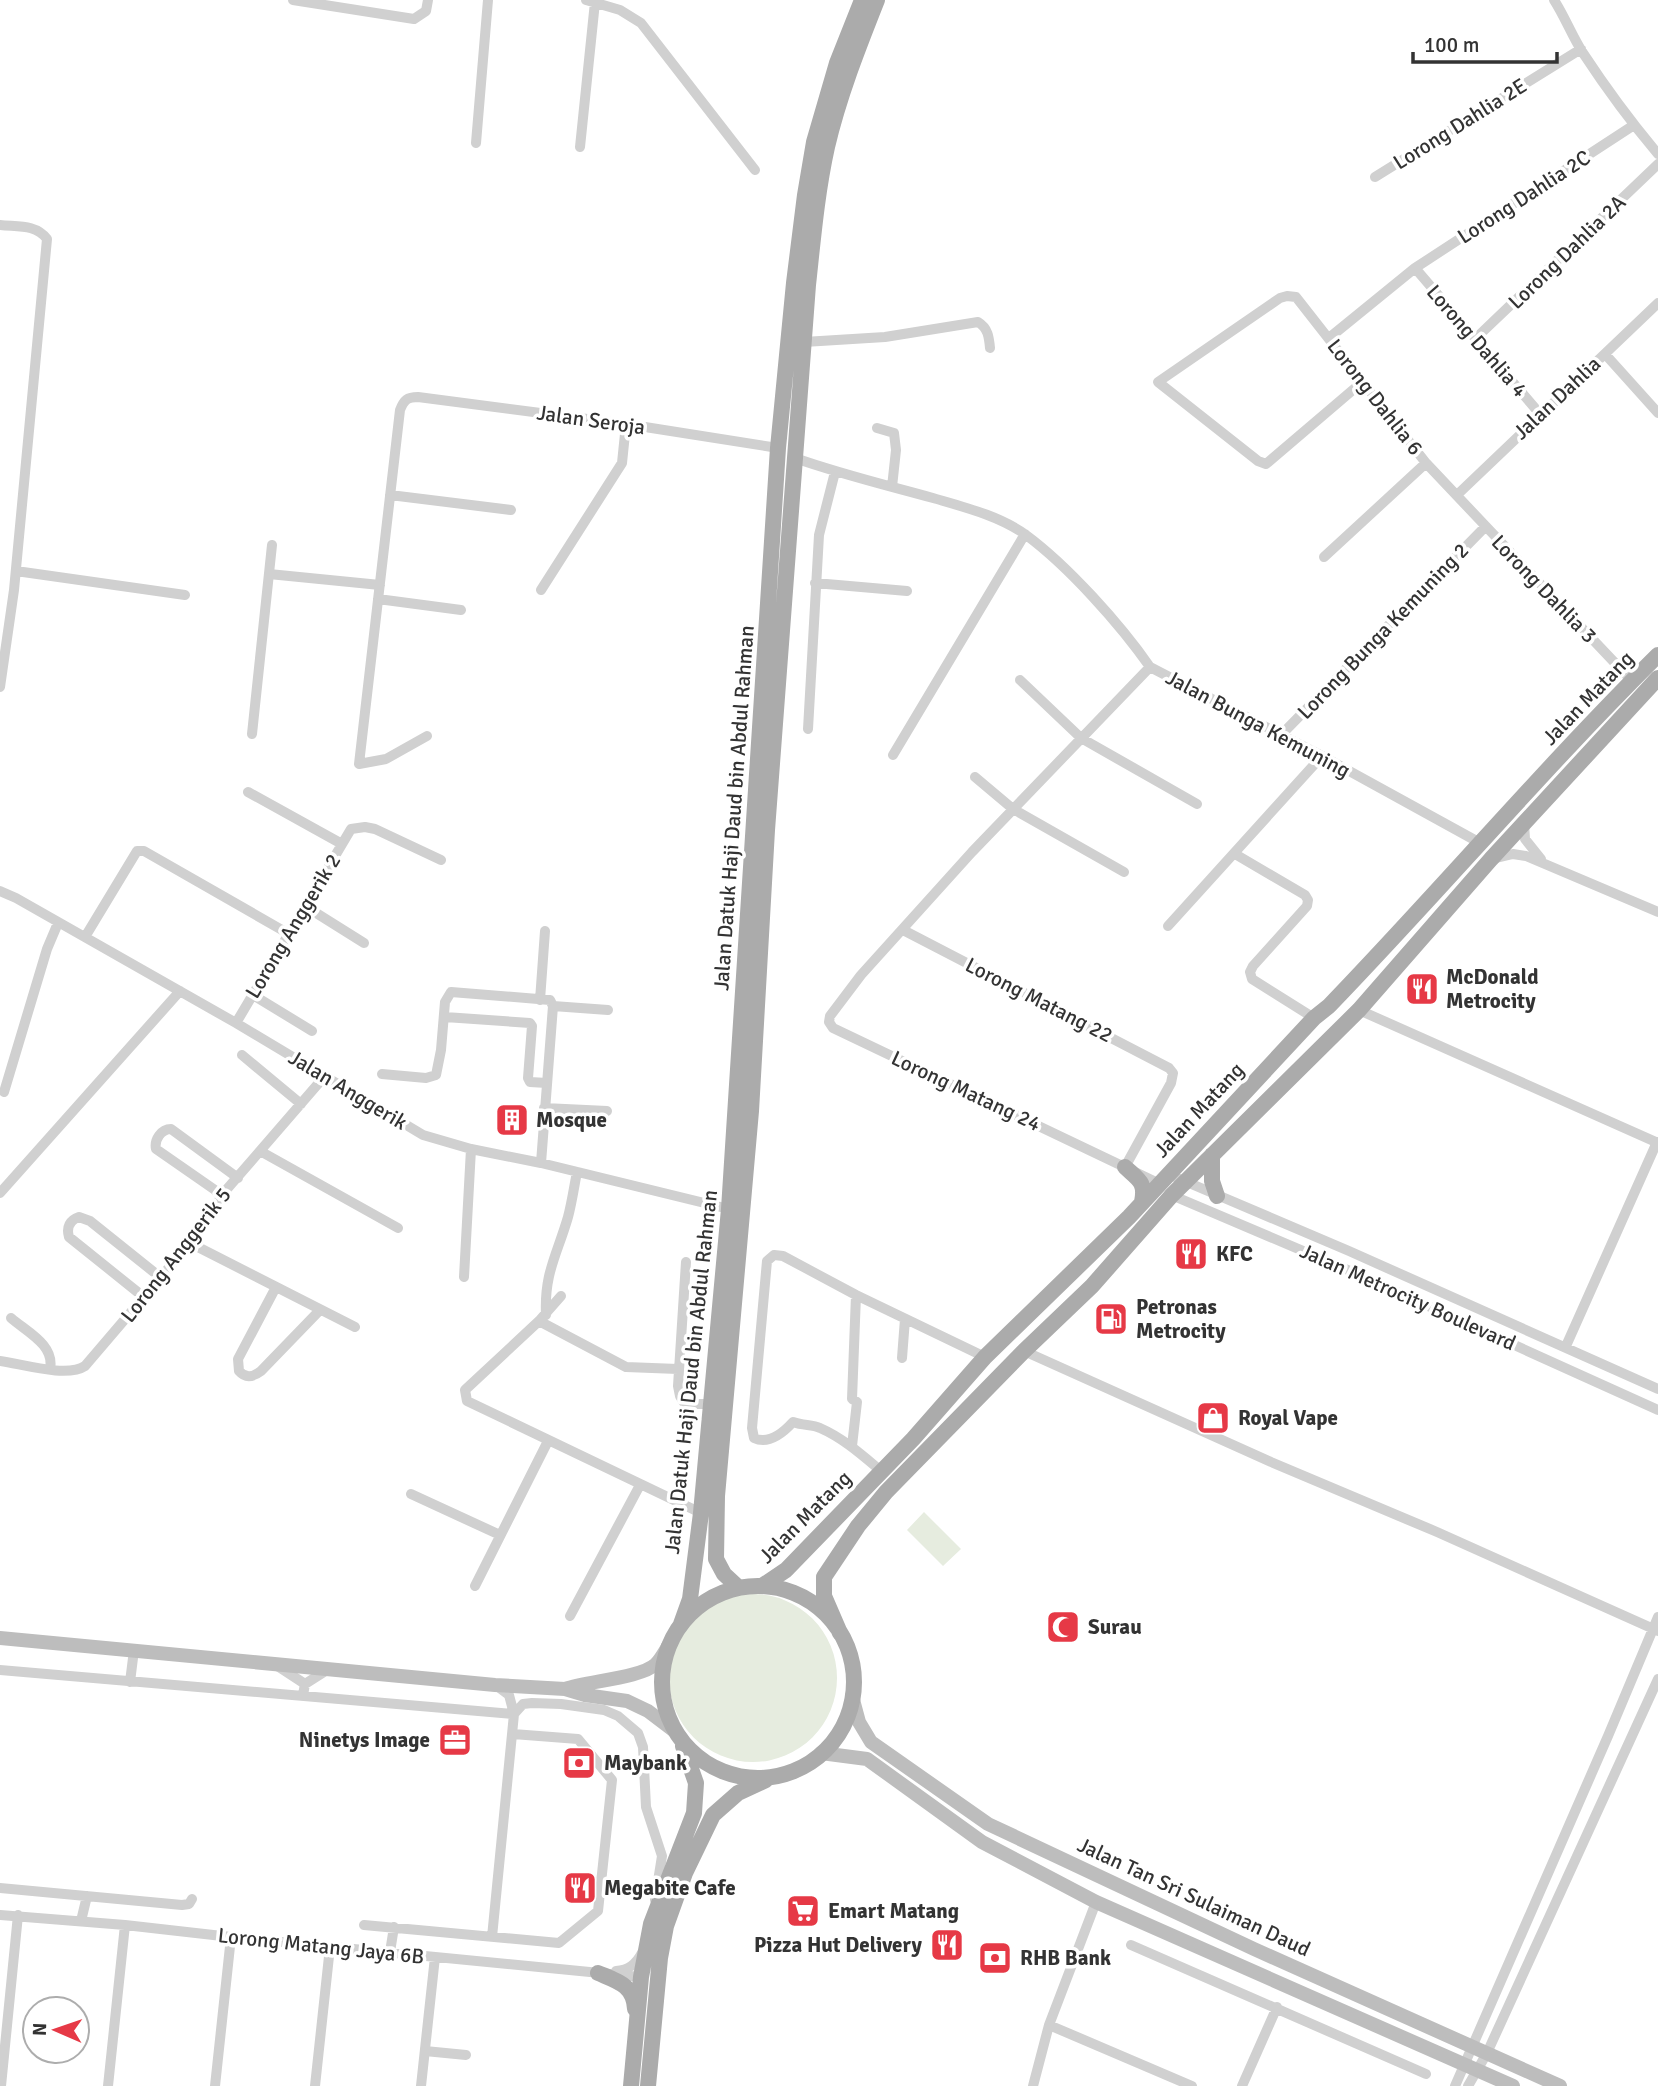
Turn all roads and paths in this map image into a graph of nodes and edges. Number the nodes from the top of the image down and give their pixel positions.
1 (293, 0) edge
2 (428, 0) edge
3 (488, 0) edge
4 (862, 0) edge
5 (877, 0) edge
6 (1554, 0) edge
7 (591, 1) edge
8 (1581, 49) junction
9 (1634, 125) junction
10 (476, 144) dead end
11 (580, 147) dead end
12 (1658, 154) edge
13 (1658, 164) edge
14 (755, 170) dead end
15 (1375, 177) dead end
16 (0, 225) edge
17 (1415, 268) junction
18 (1658, 303) edge
19 (1329, 338) junction
20 (1475, 339) junction
21 (804, 342) junction
22 (990, 348) dead end
23 (1605, 354) junction
24 (1361, 383) junction
25 (1658, 412) edge
26 (1540, 414) junction
27 (626, 424) junction
28 (877, 428) dead end
29 (778, 448) junction
30 (794, 458) junction
31 (1426, 463) junction
32 (835, 472) junction
33 (892, 487) junction
34 (1458, 494) junction
35 (390, 495) junction
36 (511, 510) dead end
37 (1485, 527) junction
38 (1025, 534) junction
39 (272, 545) dead end
40 (1324, 557) dead end
41 (16, 571) junction
42 (269, 574) junction
43 (816, 583) junction
44 (380, 585) junction
45 (541, 590) dead end
46 (907, 591) dead end
47 (185, 595) dead end
48 (378, 599) junction
49 (461, 610) dead end
50 (1658, 655) edge
51 (1150, 667) junction
52 (1658, 678) edge
53 (1020, 680) dead end
54 (1632, 681) junction
55 (0, 687) edge
56 (807, 729) dead end
57 (252, 734) dead end
58 (1281, 735) junction
59 (427, 736) dead end
60 (1081, 738) junction
61 (893, 755) dead end
62 (1322, 756) junction
63 (975, 777) dead end
64 (248, 792) dead end
65 (1197, 804) dead end
66 (1013, 809) junction
67 (1524, 822) junction
68 (342, 844) junction
69 (1482, 844) junction
70 (1235, 854) junction
71 (1491, 859) junction
72 (441, 860) dead end
73 (1544, 862) junction
74 (1124, 872) dead end
75 (0, 891) edge
76 (305, 906) junction
77 (1658, 912) edge
78 (58, 923) junction
79 (1168, 926) dead end
80 (903, 930) junction
81 (545, 931) dead end
82 (289, 934) junction
83 (85, 937) junction
84 (364, 943) dead end
85 (180, 991) junction
86 (253, 995) junction
87 (540, 1000) junction
88 (553, 1006) junction
89 (608, 1010) dead end
90 (1359, 1010) junction
91 (445, 1017) junction
92 (1314, 1018) junction
93 (236, 1023) junction
94 (312, 1031) dead end
95 (242, 1055) dead end
96 (382, 1074) dead end
97 (324, 1077) junction
98 (547, 1083) junction
99 (4, 1092) dead end
100 (301, 1104) junction
101 (544, 1108) junction
102 (607, 1111) dead end
103 (1658, 1142) edge
104 (471, 1149) junction
105 (260, 1151) junction
106 (1212, 1155) junction
107 (541, 1163) junction
108 (1125, 1167) junction
109 (577, 1172) junction
110 (237, 1178) junction
111 (1161, 1181) junction
112 (1185, 1182) junction
113 (0, 1193) edge
114 (1171, 1195) junction
115 (1217, 1196) junction
116 (221, 1197) junction
117 (1142, 1202) junction
118 (729, 1209) junction
119 (398, 1228) dead end
120 (1312, 1236) junction
121 (190, 1242) junction
122 (1305, 1251) junction
123 (686, 1262) dead end
124 (160, 1277) junction
125 (464, 1277) dead end
126 (276, 1287) junction
127 (856, 1295) junction
128 (561, 1296) dead end
129 (145, 1298) junction
130 (320, 1310) junction
131 (11, 1318) dead end
132 (543, 1318) junction
133 (905, 1319) junction
134 (355, 1327) dead end
135 (1566, 1346) junction
136 (1024, 1351) junction
137 (902, 1357) dead end
138 (985, 1357) junction
139 (0, 1361) edge
140 (50, 1369) junction
141 (678, 1369) junction
142 (1658, 1389) edge
143 (711, 1404) junction
144 (1658, 1410) edge
145 (548, 1441) junction
146 (852, 1446) junction
147 (881, 1471) junction
148 (640, 1485) junction
149 (411, 1494) dead end
150 (701, 1513) junction
151 (500, 1535) junction
152 (475, 1586) dead end
153 (762, 1586) junction
154 (738, 1587) junction
155 (570, 1616) dead end
156 (1658, 1617) edge
157 (681, 1625) junction
158 (1655, 1630) edge
159 (840, 1633) junction
160 (0, 1639) edge
161 (669, 1645) junction
162 (134, 1650) junction
163 (274, 1663) junction
164 (330, 1668) junction
165 (0, 1670) edge
166 (1658, 1678) edge
167 (130, 1682) junction
168 (495, 1685) junction
169 (565, 1689) junction
170 (304, 1690) junction
171 (852, 1696) junction
172 (514, 1714) junction
173 (513, 1734) junction
174 (679, 1737) junction
175 (821, 1753) junction
176 (775, 1776) junction
177 (685, 1872) junction
178 (0, 1888) edge
179 (87, 1896) junction
180 (192, 1899) dead end
181 (1096, 1902) junction
182 (0, 1915) edge
183 (18, 1916) junction
184 (82, 1921) junction
185 (125, 1925) junction
186 (364, 1925) dead end
187 (394, 1927) junction
188 (649, 1932) junction
189 (231, 1937) junction
190 (492, 1937) junction
191 (1131, 1945) dead end
192 (330, 1947) junction
193 (390, 1952) junction
194 (1512, 1955) junction
195 (435, 1957) junction
196 (1529, 1964) junction
197 (598, 1973) junction
198 (641, 1977) junction
199 (1277, 2007) junction
200 (1049, 2025) junction
201 (636, 2032) junction
202 (1472, 2046) junction
203 (425, 2051) junction
204 (1488, 2053) junction
205 (466, 2055) dead end
206 (1471, 2068) junction
207 (1426, 2074) dead end
208 (1, 2086) edge
209 (108, 2086) edge
210 (215, 2086) edge
211 (315, 2086) edge
212 (421, 2086) edge
213 (631, 2086) edge
214 (648, 2086) edge
215 (1033, 2086) edge
216 (1192, 2086) edge
217 (1242, 2086) edge
218 (1455, 2086) edge
219 (1468, 2086) edge
220 (1513, 2086) edge
221 (1560, 2086) edge

1 - 2 street
3 - 10 street
4 - 29 main road, Jalan Datuk Haji Daud bin Abdul Rahman
5 - 21 main road, Jalan Datuk Haji Daud bin Abdul Rahman
6 - 8 street
7 - 11 street
7 - 14 street
8 - 9 street
8 - 15 street, Lorong Dahlia 2E
9 - 12 street
9 - 17 street, Lorong Dahlia 2C
13 - 20 street, Lorong Dahlia 2A
16 - 41 street
17 - 19 street, Lorong Dahlia 2C
17 - 20 street, Lorong Dahlia 4
18 - 23 street, Jalan Dahlia
19 - 24 street, Lorong Dahlia 6
19 - 24 street, Lorong Dahlia 6
20 - 26 street, Lorong Dahlia 4
21 - 22 street
21 - 30 main road, Jalan Datuk Haji Daud bin Abdul Rahman
23 - 25 street
23 - 26 street, Jalan Dahlia
24 - 31 street, Lorong Dahlia 6
26 - 34 street, Jalan Dahlia
27 - 29 street, Jalan Seroja
27 - 35 street, Jalan Seroja
27 - 45 street
28 - 33 street
29 - 118 main road, Jalan Datuk Haji Daud bin Abdul Rahman
30 - 32 street, Jalan Bunga Kemuning
30 - 154 main road, Jalan Datuk Haji Daud bin Abdul Rahman
31 - 34 street, Lorong Dahlia 6
31 - 40 street
32 - 33 street, Jalan Bunga Kemuning
32 - 43 street
33 - 38 street, Jalan Bunga Kemuning
34 - 37 street, Lorong Dahlia 3
35 - 36 street
35 - 44 street
37 - 54 street, Lorong Dahlia 3
37 - 58 street, Lorong Bunga Kemuning 2
38 - 51 street, Jalan Bunga Kemuning
38 - 61 street
39 - 42 street
41 - 47 street
41 - 55 street
42 - 44 street
42 - 57 street
43 - 46 street
43 - 56 street
44 - 48 street
48 - 49 street
48 - 59 street
50 - 54 main road, Jalan Matang
51 - 58 street, Jalan Bunga Kemuning
51 - 60 street
52 - 67 main road, Jalan Matang
53 - 60 street
54 - 69 main road, Jalan Matang
58 - 62 street, Jalan Bunga Kemuning
60 - 65 street
60 - 66 street
62 - 69 street, Jalan Bunga Kemuning
62 - 70 street
63 - 66 street
64 - 68 street
66 - 74 street
66 - 80 street
67 - 71 main road, Jalan Matang
67 - 73 street
68 - 72 street, Lorong Anggerik 2
68 - 76 street, Lorong Anggerik 2
69 - 92 main road, Jalan Matang
70 - 79 street
70 - 92 street
71 - 73 street
71 - 90 main road, Jalan Matang
73 - 77 street
75 - 78 street, Jalan Anggerik
76 - 82 street, Lorong Anggerik 2
76 - 84 street
78 - 83 street, Jalan Anggerik
78 - 99 street
80 - 108 street, Lorong Matang 22
80 - 108 street, Lorong Matang 24
81 - 87 street
82 - 83 street
82 - 86 street, Lorong Anggerik 2
83 - 85 street, Jalan Anggerik
85 - 93 street, Jalan Anggerik
85 - 113 street
86 - 93 street, Lorong Anggerik 2
86 - 94 street
87 - 88 street
87 - 91 street
88 - 89 street
88 - 98 street
90 - 103 street
90 - 106 main road, Jalan Matang
91 - 96 street
91 - 98 street
92 - 111 main road, Jalan Matang
93 - 97 street, Jalan Anggerik
95 - 100 street
97 - 100 street, Lorong Anggerik 5
97 - 104 street, Jalan Anggerik
98 - 101 street
100 - 105 street, Lorong Anggerik 5
101 - 102 street
101 - 107 street
103 - 135 street
104 - 107 street, Jalan Anggerik
104 - 125 street
105 - 110 street, Lorong Anggerik 5
105 - 119 street
106 - 112 main road, Jalan Matang
106 - 115 main road
107 - 109 street, Jalan Anggerik
108 - 111 street, Lorong Matang 24
108 - 117 main road
109 - 118 street, Jalan Anggerik
109 - 132 street
110 - 116 street, Lorong Anggerik 5
110 - 116 street
111 - 112 street, Jalan Metrocity Boulevard
111 - 114 street, Jalan Metrocity Boulevard
111 - 117 main road, Jalan Matang
112 - 114 main road, Jalan Matang
112 - 115 street, Jalan Metrocity Boulevard
114 - 122 street, Jalan Metrocity Boulevard
114 - 136 main road, Jalan Matang
115 - 120 street, Jalan Metrocity Boulevard
116 - 121 street, Lorong Anggerik 5
117 - 138 main road, Jalan Matang
118 - 143 main road, Jalan Datuk Haji Daud bin Abdul Rahman
120 - 122 street
120 - 135 street, Jalan Metrocity Boulevard
121 - 124 street, Lorong Anggerik 5
121 - 126 street
122 - 144 street, Jalan Metrocity Boulevard
123 - 141 street
124 - 129 street, Lorong Anggerik 5
124 - 129 street
126 - 130 street
126 - 130 street
127 - 133 street
127 - 146 street
127 - 146 street
128 - 132 street
129 - 140 street, Lorong Anggerik 5
130 - 134 street
131 - 140 street
132 - 141 street
132 - 145 street
133 - 137 street
133 - 138 street
135 - 142 street, Jalan Metrocity Boulevard
136 - 158 street
136 - 159 main road, Jalan Matang
138 - 147 main road, Jalan Matang
139 - 140 street, Lorong Anggerik 5
141 - 143 street
143 - 150 main road, Jalan Datuk Haji Daud bin Abdul Rahman
145 - 148 street
145 - 151 street
146 - 147 street
147 - 153 main road, Jalan Matang
148 - 150 street
148 - 155 street
149 - 151 street
150 - 157 main road, Jalan Datuk Haji Daud bin Abdul Rahman
151 - 152 street
153 - 154 main road
153 - 159 main road
154 - 157 main road
156 - 158 street
157 - 161 main road
158 - 194 street
159 - 171 main road
160 - 162 main road
161 - 169 main road
161 - 174 main road
162 - 163 main road
162 - 167 street
163 - 164 main road
163 - 170 street
164 - 168 main road
164 - 170 street
165 - 167 street
166 - 196 street
167 - 170 street
168 - 169 main road
168 - 172 street
169 - 174 main road
170 - 172 street
171 - 175 main road
171 - 202 main road, Jalan Tan Sri Sulaiman Daud
172 - 173 street
172 - 188 street
173 - 190 street
173 - 190 street
174 - 176 main road
174 - 188 main road
175 - 176 main road
175 - 181 main road, Jalan Tan Sri Sulaiman Daud
176 - 177 main road
177 - 198 main road
177 - 214 main road
178 - 179 street
179 - 180 street
179 - 184 street
181 - 200 street
181 - 206 main road, Jalan Tan Sri Sulaiman Daud
182 - 183 street, Lorong Matang Jaya 6B
183 - 184 street, Lorong Matang Jaya 6B
183 - 208 street
184 - 185 street, Lorong Matang Jaya 6B
185 - 189 street, Lorong Matang Jaya 6B
185 - 209 street
186 - 187 street
187 - 190 street
187 - 193 street
188 - 197 street
188 - 198 main road
189 - 192 street, Lorong Matang Jaya 6B
189 - 210 street
191 - 199 street
192 - 193 street, Lorong Matang Jaya 6B
192 - 211 street
193 - 195 street, Lorong Matang Jaya 6B
194 - 196 street
194 - 202 street
195 - 197 street, Lorong Matang Jaya 6B
195 - 203 street
196 - 204 street
197 - 198 street, Lorong Matang Jaya 6B
197 - 201 main road
198 - 201 main road
199 - 207 street
199 - 217 street
200 - 215 street
200 - 216 street
201 - 213 main road
202 - 204 main road, Jalan Tan Sri Sulaiman Daud
202 - 206 street
203 - 205 street
203 - 212 street
204 - 206 street
204 - 221 main road, Jalan Tan Sri Sulaiman Daud
206 - 218 street
206 - 219 street
206 - 220 main road, Jalan Tan Sri Sulaiman Daud

